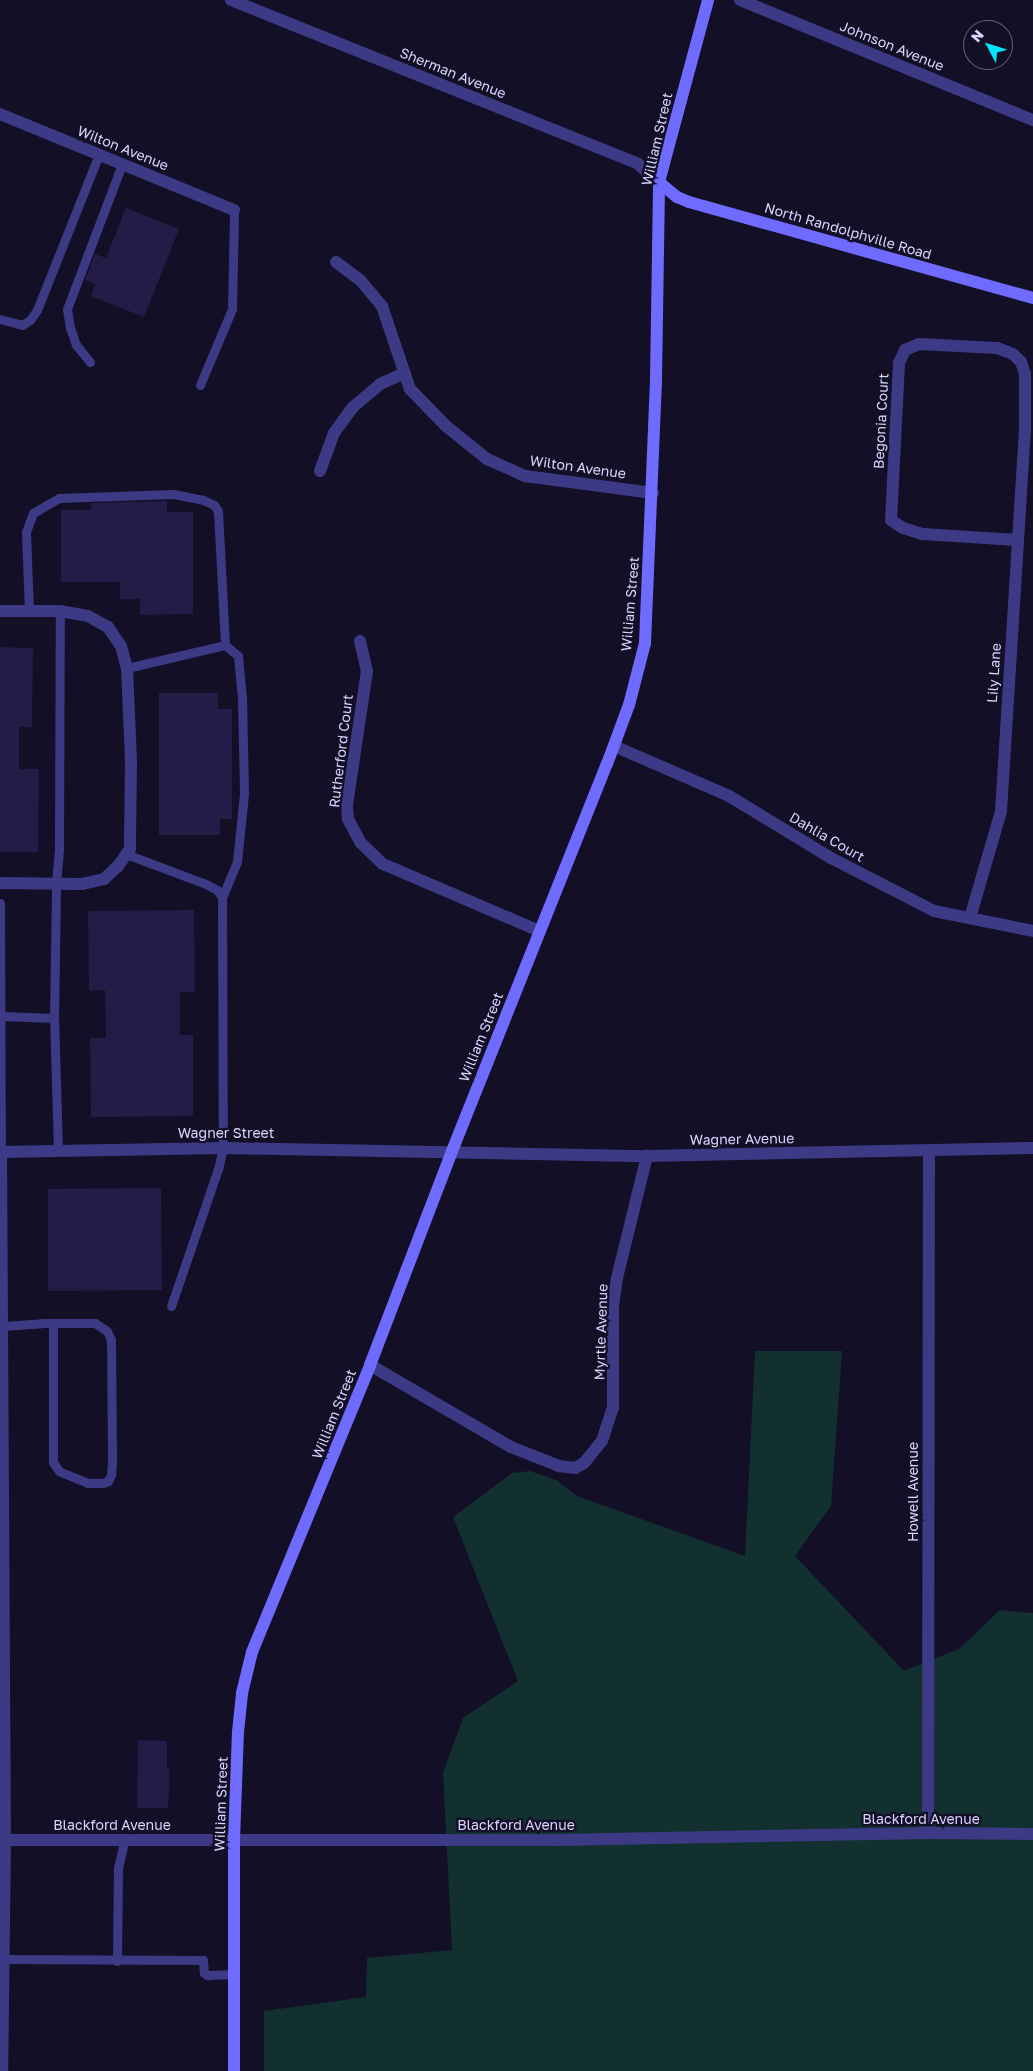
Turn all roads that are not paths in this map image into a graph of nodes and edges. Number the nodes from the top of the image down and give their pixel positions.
1 (232, 0) edge
2 (708, 0) edge
3 (740, 0) edge
4 (0, 114) edge
5 (1033, 120) edge
6 (98, 154) junction
7 (122, 164) junction
8 (659, 182) junction
9 (234, 210) joint
10 (336, 262) dead end
11 (1033, 298) edge
12 (0, 318) edge
13 (90, 362) dead end
14 (405, 373) junction
15 (200, 385) dead end
16 (1029, 427) edge
17 (320, 471) dead end
18 (652, 493) junction
19 (1018, 540) junction
20 (0, 611) edge
21 (29, 611) junction
22 (60, 611) junction
23 (360, 641) dead end
24 (225, 645) junction
25 (127, 668) junction
26 (614, 746) junction
27 (126, 854) junction
28 (0, 883) edge
29 (56, 884) junction
30 (222, 897) junction
31 (0, 903) edge
32 (970, 918) junction
33 (539, 931) junction
34 (1033, 931) edge
35 (2, 1016) junction
36 (54, 1018) junction
37 (223, 1148) junction
38 (1033, 1148) edge
39 (58, 1150) junction
40 (452, 1151) junction
41 (929, 1151) junction
42 (1, 1152) edge
43 (647, 1156) junction
44 (171, 1306) dead end
45 (53, 1324) junction
46 (3, 1326) junction
47 (370, 1365) junction
48 (1, 1418) edge
49 (1, 1536) edge
50 (2, 1702) edge
51 (928, 1833) junction
52 (1033, 1834) edge
53 (2, 1840) edge
54 (234, 1840) junction
55 (124, 1841) junction
56 (3, 1959) junction
57 (117, 1960) junction
58 (234, 1974) junction
59 (1, 2055) edge
60 (2, 2071) edge
61 (234, 2071) edge

1 - 8 street, Sherman Avenue
2 - 8 main road, William Street
3 - 5 street, Johnson Avenue
4 - 6 street, Wilton Avenue
6 - 7 street, Wilton Avenue
6 - 12 lane
7 - 9 street, Wilton Avenue
7 - 13 lane
8 - 11 main road, North Randolphville Road
8 - 18 main road, William Street
9 - 15 lane
10 - 14 street, Wilton Avenue
14 - 17 street
14 - 18 street, Wilton Avenue
16 - 19 street, Lily Lane
16 - 19 street, Begonia Court
18 - 26 main road, William Street
19 - 32 street, Lily Lane
20 - 21 street
21 - 22 street
21 - 24 lane
22 - 25 street
22 - 29 lane
23 - 33 street, Rutherford Court
24 - 25 lane
24 - 30 lane
25 - 27 street
26 - 32 street, Dahlia Court
26 - 33 main road, William Street
27 - 29 street
27 - 30 lane
28 - 29 street
29 - 36 lane
30 - 37 lane
31 - 35 lane
32 - 34 street, Dahlia Court
33 - 40 main road, William Street
35 - 36 lane
35 - 42 lane
36 - 39 lane
37 - 39 street, Wagner Street
37 - 40 street, Wagner Street
37 - 44 lane
38 - 41 street, Wagner Avenue
39 - 42 street, Wagner Street
40 - 43 street, Wagner Avenue
40 - 47 main road, William Street
41 - 43 street, Wagner Avenue
41 - 51 street, Howell Avenue
42 - 46 street
43 - 47 street, Myrtle Avenue
45 - 45 lane
45 - 46 lane
46 - 48 street
47 - 54 main road, William Street
48 - 49 street
49 - 50 street
50 - 53 street
51 - 52 street, Blackford Avenue
51 - 54 street, Blackford Avenue
53 - 55 street, Blackford Avenue
53 - 56 street
54 - 55 street, Blackford Avenue
54 - 58 main road, William Street
55 - 57 lane
56 - 57 lane
56 - 59 street
57 - 58 lane
58 - 61 main road, William Street
59 - 60 street

